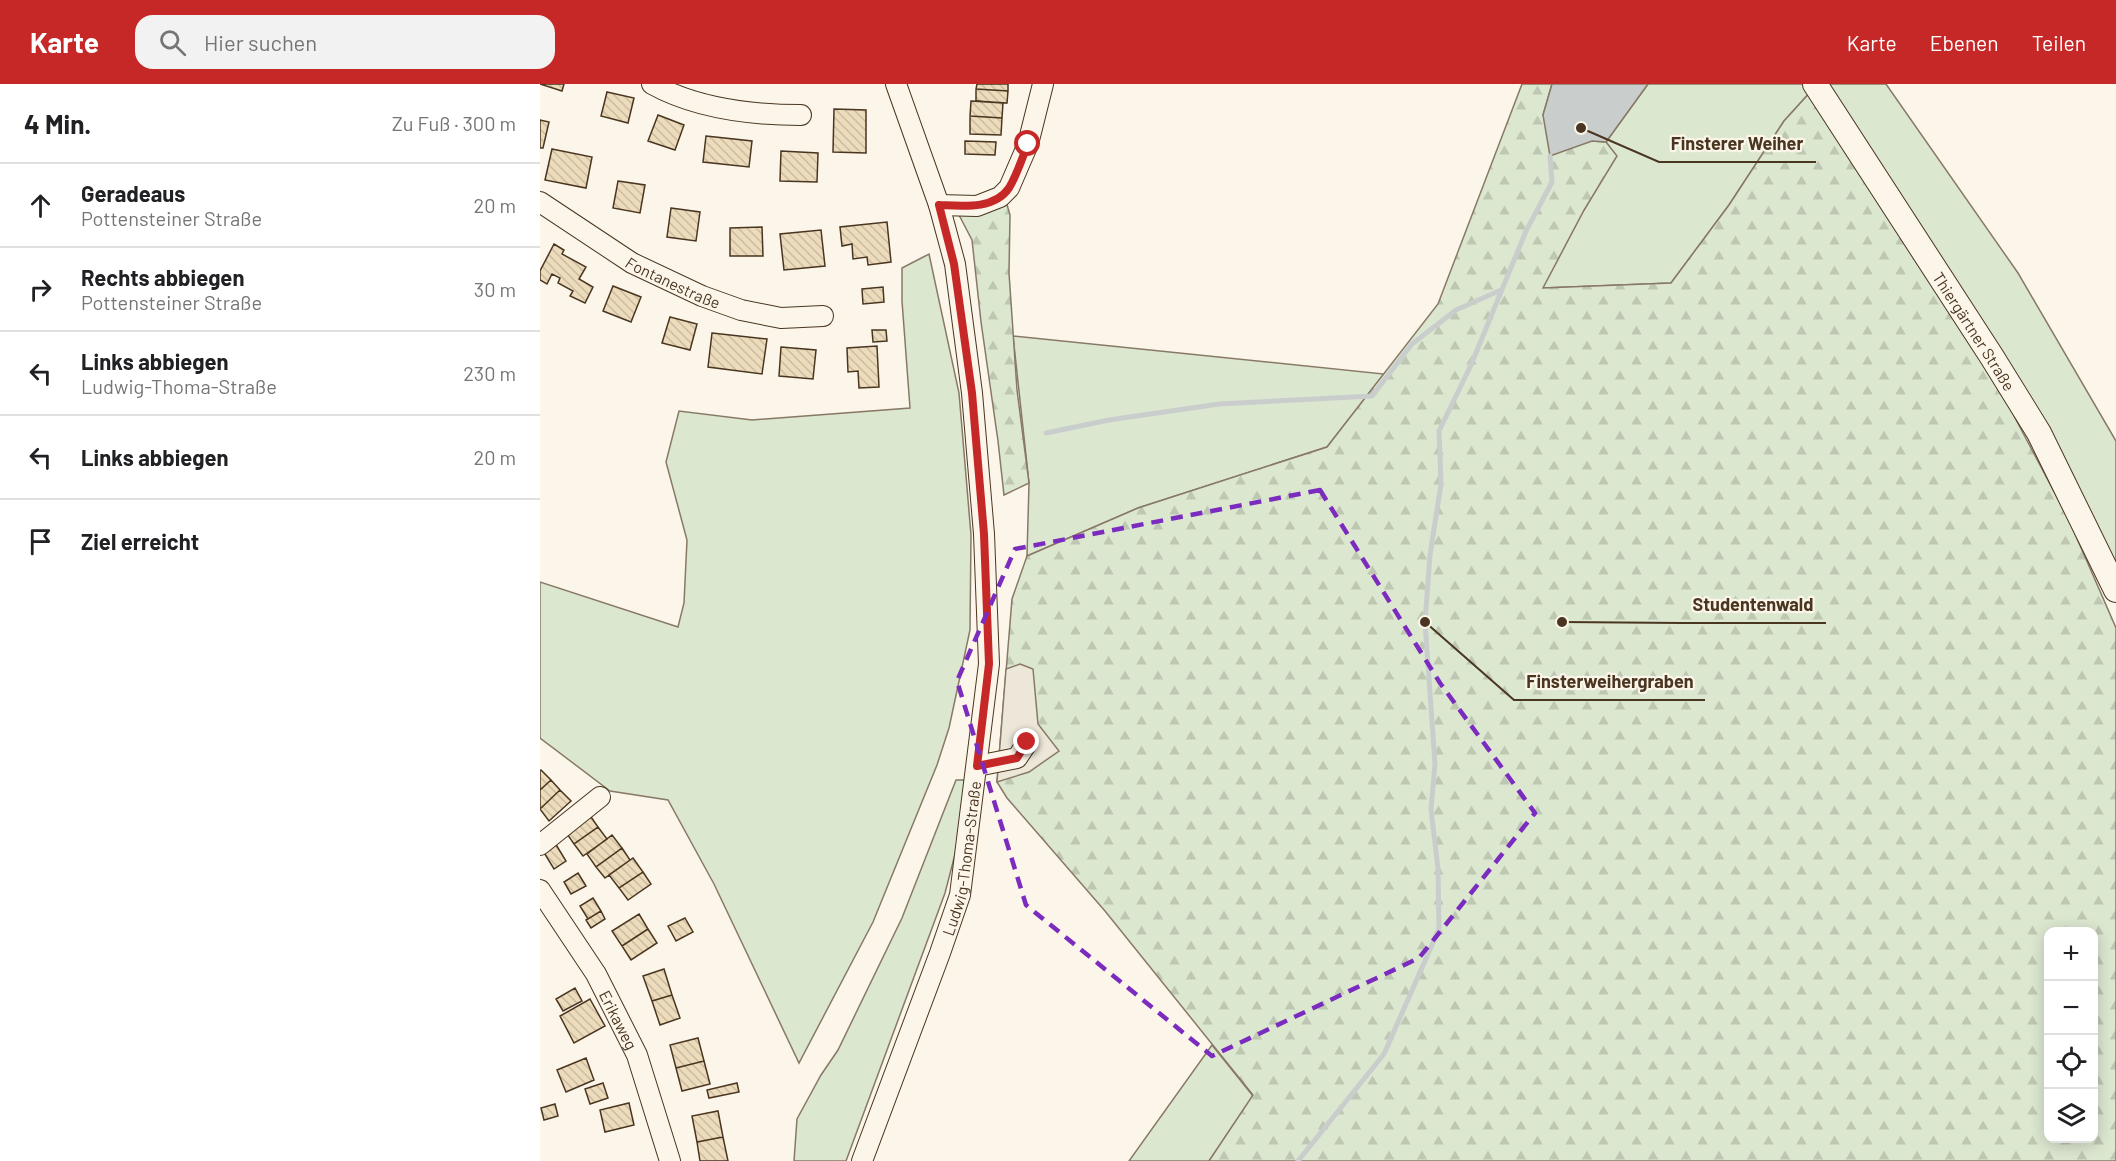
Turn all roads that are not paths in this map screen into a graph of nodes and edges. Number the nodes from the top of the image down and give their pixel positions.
1 (652, 84) edge
2 (896, 84) edge
3 (1043, 84) edge
4 (1815, 84) edge
5 (801, 115) dead end
6 (540, 202) edge
7 (939, 205) junction
8 (823, 316) dead end
9 (2116, 590) edge
10 (1027, 742) dead end
11 (977, 766) junction
12 (600, 797) dead end
13 (540, 845) edge
14 (540, 890) edge
15 (670, 1161) edge
16 (862, 1161) edge

1 - 5 street
2 - 7 street, Ludwig-Thoma-Straße
3 - 7 street
4 - 9 main road, Thiergärtner Straße
6 - 8 street, Fontanestraße
7 - 11 street, Ludwig-Thoma-Straße
10 - 11 street
11 - 16 street, Ludwig-Thoma-Straße
12 - 13 street
14 - 15 street, Erikaweg

